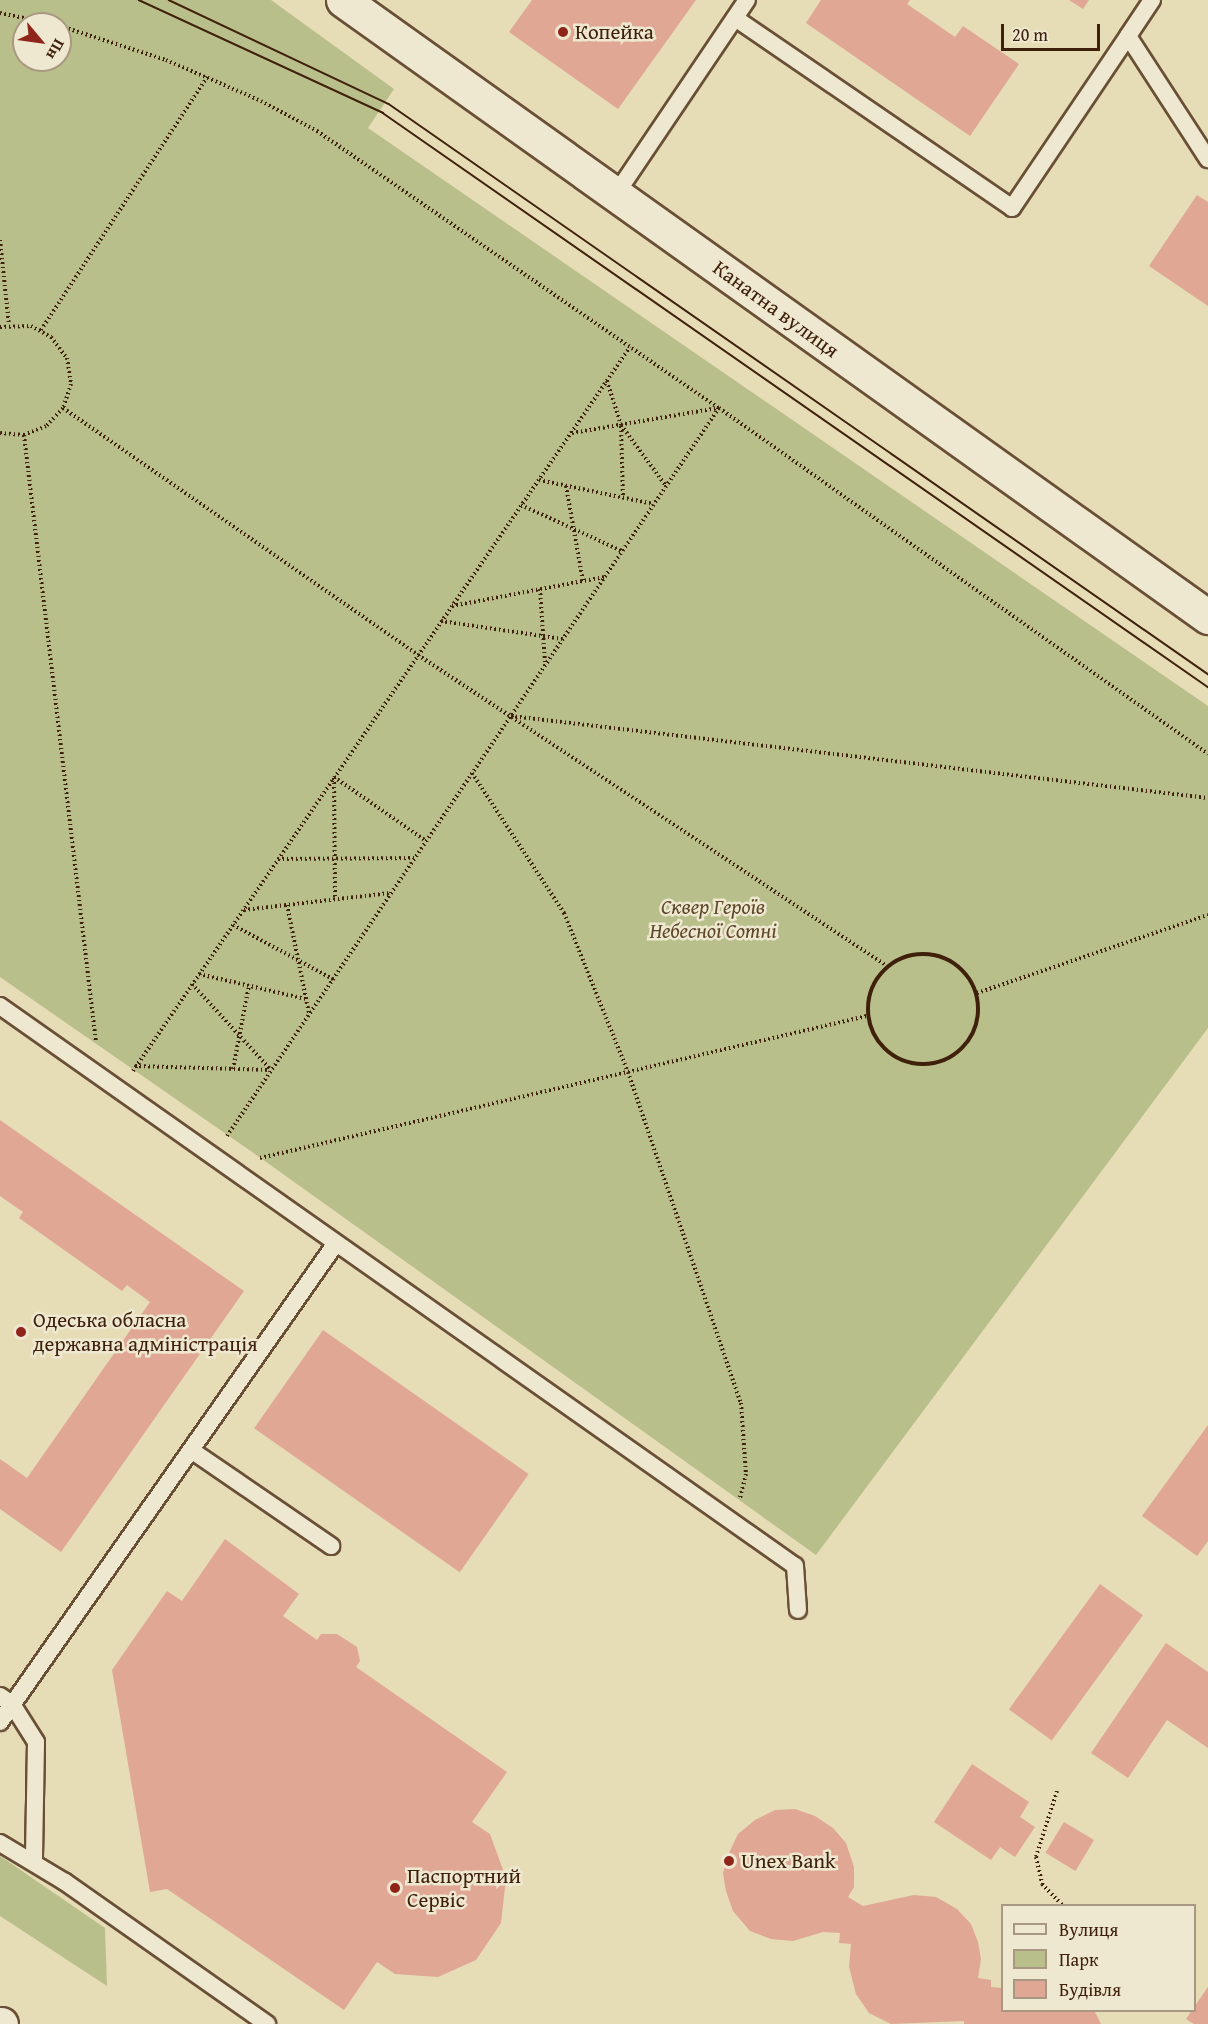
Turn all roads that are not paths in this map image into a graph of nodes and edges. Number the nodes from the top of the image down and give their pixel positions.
1 (343, 0) edge
2 (747, 0) edge
3 (1152, 0) edge
4 (735, 18) junction
5 (1128, 36) junction
6 (1208, 159) edge
7 (616, 194) junction
8 (1208, 617) edge
9 (0, 1006) edge
10 (336, 1243) junction
11 (191, 1450) junction
12 (331, 1546) dead end
13 (798, 1610) dead end
14 (6, 1700) edge
15 (0, 1722) edge
16 (0, 1843) edge
17 (34, 1862) junction
18 (267, 2024) edge

1 - 7 main road, Канатна вулиця
2 - 4 lane
3 - 5 lane
4 - 5 lane
4 - 7 lane
5 - 6 lane
7 - 8 main road, Канатна вулиця
9 - 10 lane
10 - 11 lane
10 - 13 lane
11 - 12 lane
11 - 14 lane
14 - 15 lane
14 - 17 lane
16 - 17 lane
17 - 18 lane

